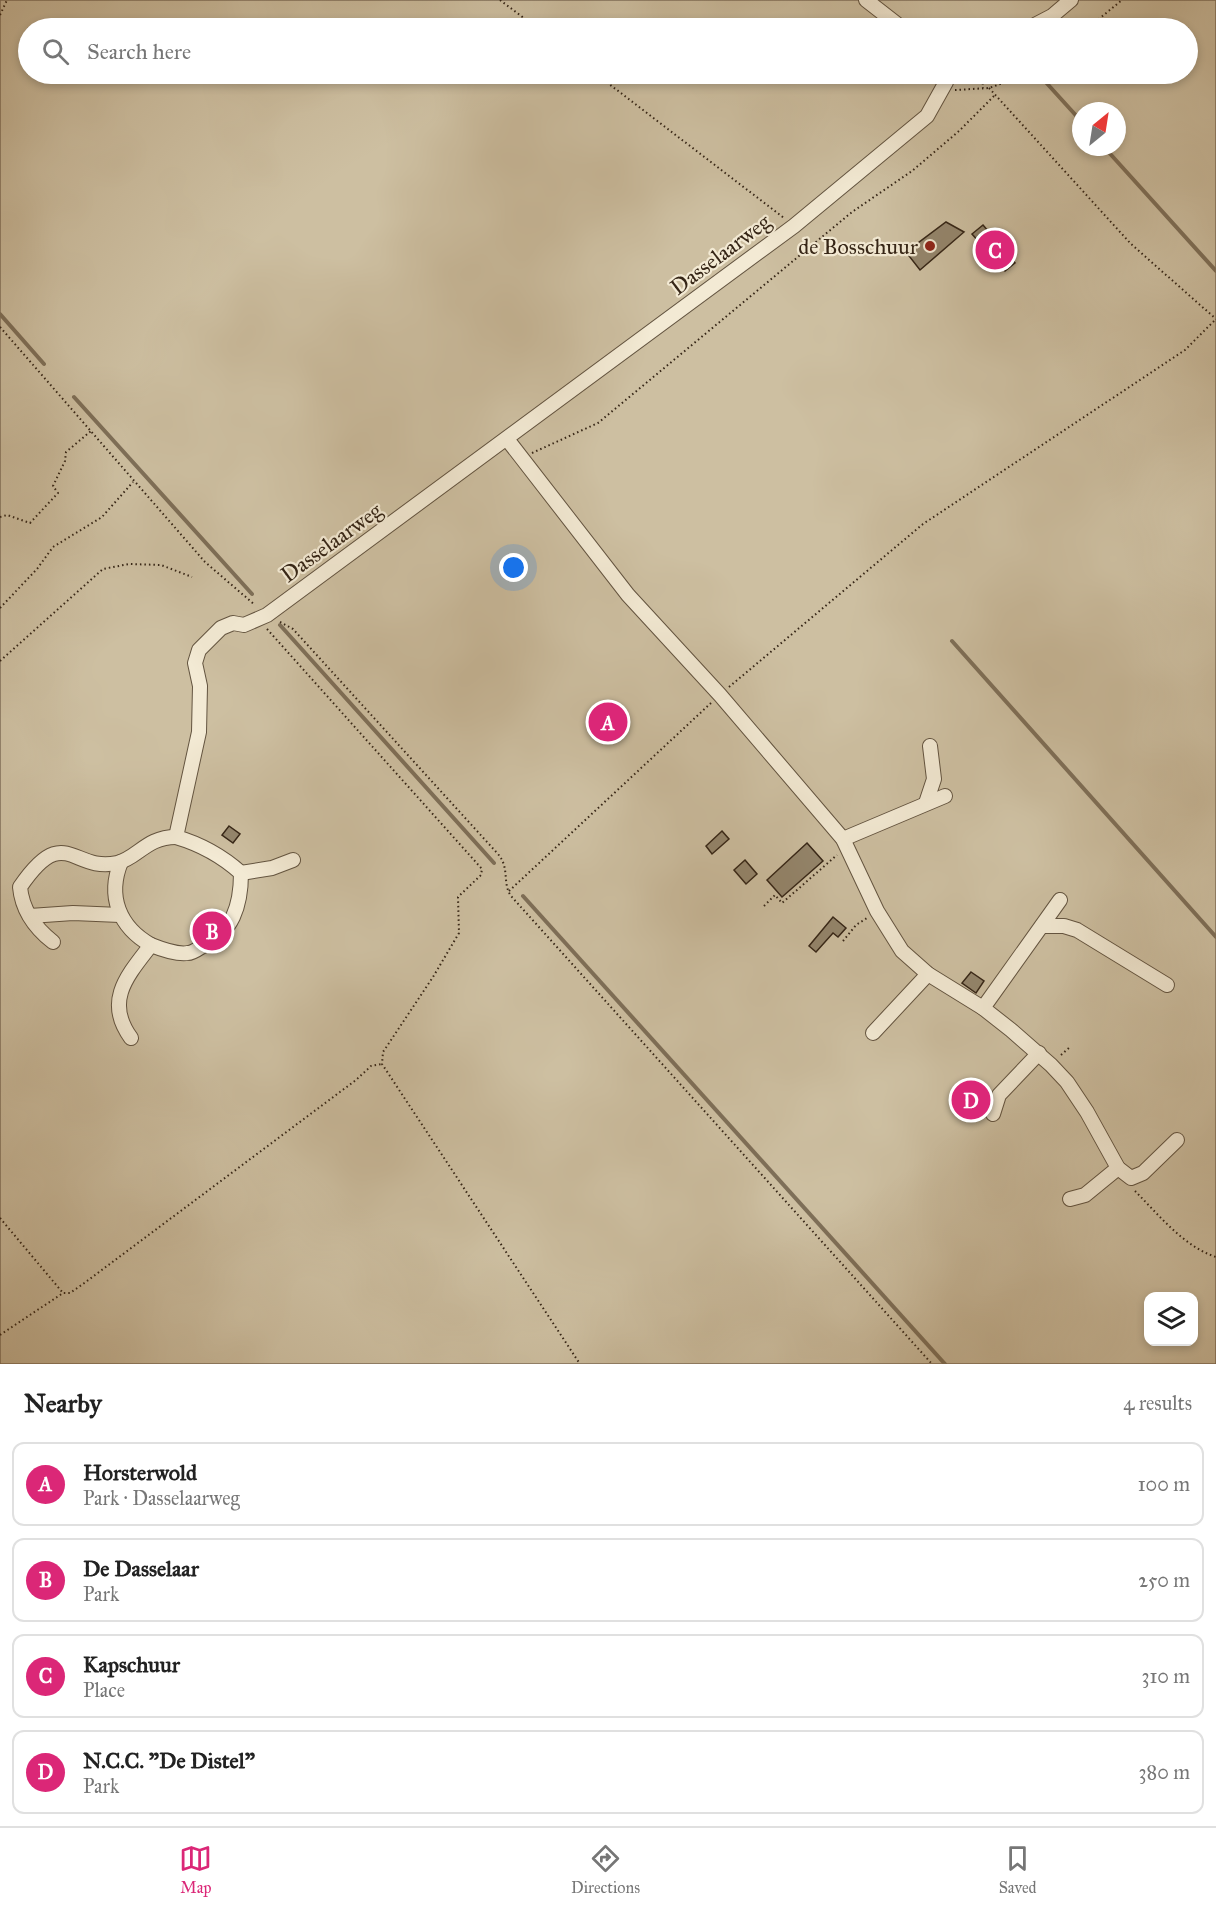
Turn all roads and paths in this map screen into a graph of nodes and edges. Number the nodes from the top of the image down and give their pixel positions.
1 (7, 0) edge
2 (500, 0) edge
3 (866, 0) edge
4 (1071, 0) edge
5 (1122, 0) edge
6 (0, 15) edge
7 (524, 18) edge
8 (889, 18) edge
9 (1044, 18) edge
10 (1100, 18) edge
11 (609, 84) edge
12 (944, 84) edge
13 (950, 84) edge
14 (983, 84) edge
15 (1000, 84) edge
16 (983, 88) junction
17 (989, 88) junction
18 (995, 95) junction
19 (794, 225) junction
20 (1216, 319) edge
21 (0, 327) edge
22 (91, 431) junction
23 (507, 439) junction
24 (522, 458) junction
25 (134, 480) junction
26 (0, 517) edge
27 (192, 577) dead end
28 (0, 608) edge
29 (263, 618) junction
30 (0, 661) edge
31 (720, 694) junction
32 (930, 746) dead end
33 (945, 796) dead end
34 (926, 803) junction
35 (176, 837) junction
36 (845, 843) junction
37 (293, 860) dead end
38 (121, 862) junction
39 (241, 873) junction
40 (509, 892) junction
41 (1060, 900) dead end
42 (764, 906) dead end
43 (877, 911) junction
44 (120, 915) junction
45 (30, 916) junction
46 (1042, 926) junction
47 (843, 941) dead end
48 (53, 942) dead end
49 (151, 945) junction
50 (927, 974) junction
51 (1167, 985) dead end
52 (983, 1008) junction
53 (873, 1033) dead end
54 (131, 1038) dead end
55 (1039, 1053) junction
56 (382, 1064) junction
57 (993, 1114) dead end
58 (1177, 1140) dead end
59 (1118, 1168) junction
60 (1131, 1178) junction
61 (1070, 1199) dead end
62 (0, 1218) edge
63 (1216, 1257) edge
64 (63, 1293) junction
65 (0, 1335) edge
66 (580, 1364) edge
67 (932, 1364) edge

1 - 6 path
2 - 7 path
3 - 8 street
4 - 9 street
5 - 10 path
11 - 19 path
12 - 19 street, Dasselaarweg
13 - 16 path
14 - 16 path
15 - 17 path
16 - 17 path
17 - 18 path
18 - 20 path
18 - 24 path
19 - 23 street, Dasselaarweg
20 - 31 path
21 - 22 path
22 - 25 path
22 - 26 path
23 - 24 street
23 - 29 street, Dasselaarweg
24 - 31 street
25 - 28 path
25 - 29 path
27 - 30 path
29 - 35 street
29 - 40 path
29 - 56 path
31 - 36 street
31 - 40 path
32 - 34 street
33 - 34 street
34 - 36 street
35 - 38 street
35 - 39 street
36 - 42 path
36 - 43 street
37 - 39 street
38 - 44 street
38 - 45 street
39 - 49 street
40 - 67 path
41 - 46 street
43 - 47 path
43 - 50 street
44 - 45 street
44 - 49 street
45 - 48 street
46 - 51 street
46 - 52 street
49 - 54 street
50 - 52 street
50 - 53 street
52 - 55 street
55 - 57 street
55 - 59 street
56 - 64 path
56 - 66 path
58 - 60 street
59 - 60 street
59 - 61 street
60 - 63 path
62 - 64 path
64 - 65 path

